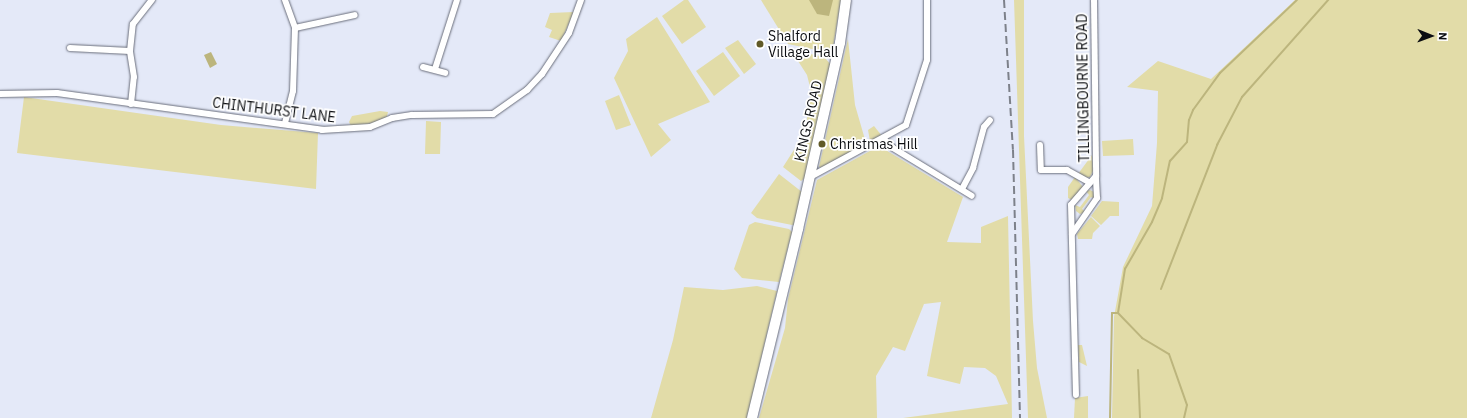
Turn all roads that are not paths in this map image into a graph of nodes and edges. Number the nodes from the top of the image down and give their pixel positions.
1 (152, 0) edge
2 (285, 0) edge
3 (457, 0) edge
4 (581, 0) edge
5 (846, 0) edge
6 (927, 0) edge
7 (1094, 0) edge
8 (354, 15) dead end
9 (295, 28) junction
10 (70, 48) dead end
11 (130, 51) junction
12 (423, 68) dead end
13 (435, 69) junction
14 (445, 73) dead end
15 (0, 94) edge
16 (131, 104) junction
17 (990, 120) dead end
18 (285, 124) junction
19 (882, 138) junction
20 (1040, 145) dead end
21 (1096, 176) junction
22 (810, 177) junction
23 (1090, 183) junction
24 (962, 189) junction
25 (972, 196) dead end
26 (1072, 234) junction
27 (1076, 396) dead end
28 (752, 418) edge

1 - 11 street
2 - 9 street
3 - 13 street
4 - 18 street, CHINTHURST LANE
5 - 22 main road, KINGS ROAD
6 - 19 street
7 - 21 street, TILLINGBOURNE ROAD
8 - 9 street
9 - 18 street
10 - 11 street
11 - 16 street
12 - 13 street
13 - 14 street
15 - 16 street, CHINTHURST LANE
16 - 18 street, CHINTHURST LANE
17 - 24 street
19 - 22 street
19 - 24 street
20 - 23 street
21 - 23 street, TILLINGBOURNE ROAD
21 - 26 street, TILLINGBOURNE ROAD
22 - 28 main road
23 - 26 street, TILLINGBOURNE ROAD
24 - 25 street
26 - 27 street, TILLINGBOURNE ROAD

